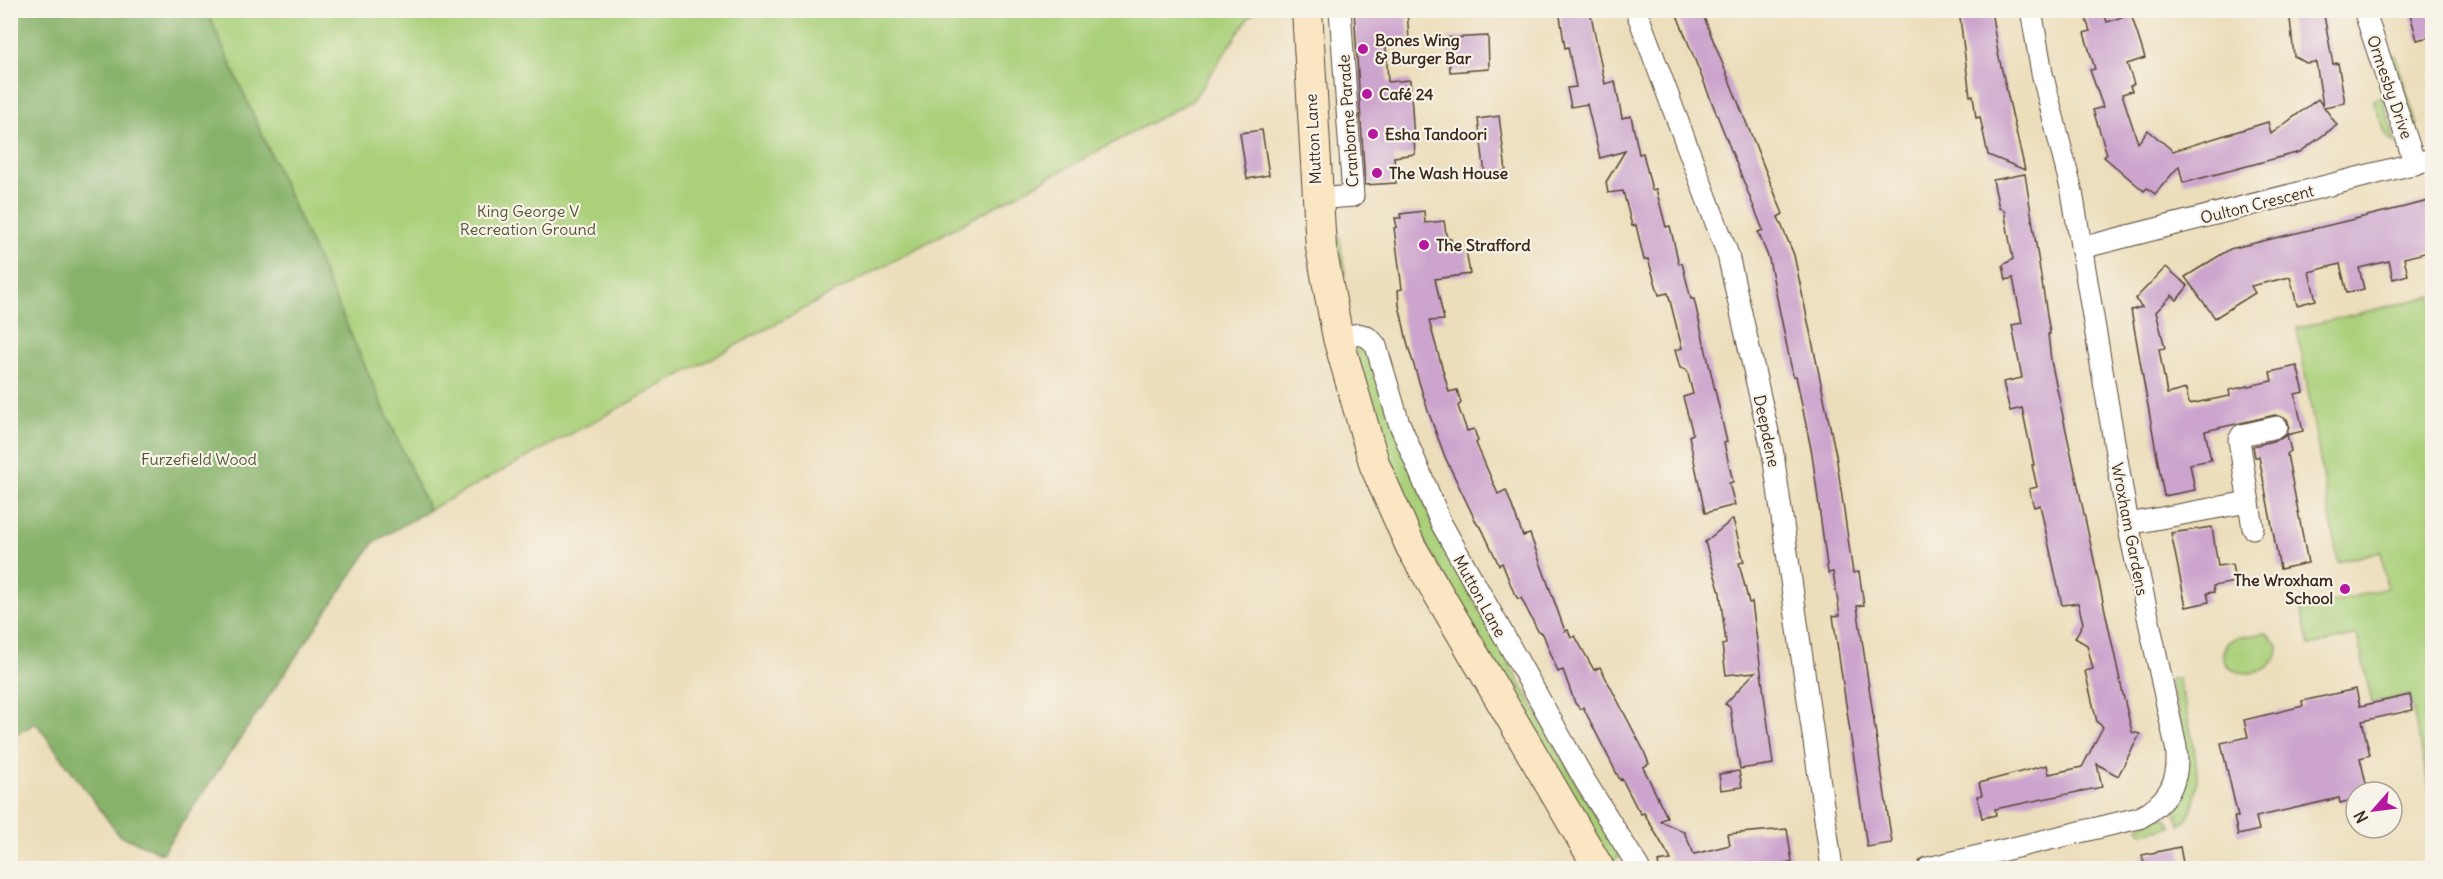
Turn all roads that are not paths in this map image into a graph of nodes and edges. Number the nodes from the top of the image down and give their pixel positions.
1 (1307, 10) edge
2 (1340, 10) edge
3 (1636, 10) edge
4 (2031, 10) edge
5 (2364, 10) edge
6 (2424, 161) edge
7 (1317, 198) junction
8 (2081, 248) junction
9 (1338, 338) junction
10 (2277, 427) dead end
11 (2248, 502) junction
12 (2128, 524) junction
13 (2253, 528) dead end
14 (1599, 868) edge
15 (1639, 868) edge
16 (1832, 868) edge
17 (1928, 868) edge

1 - 7 main road, Mutton Lane
2 - 7 street, Cranborne Parade
3 - 16 street, Deepdene
4 - 8 street, Wroxham Gardens
5 - 6 street, Ormesby Drive
6 - 8 street, Oulton Crescent
7 - 9 main road, Mutton Lane
8 - 12 street, Wroxham Gardens
9 - 14 main road, Mutton Lane
9 - 15 street, Mutton Lane
10 - 11 street
11 - 12 street
11 - 13 street
12 - 17 street, Wroxham Gardens

